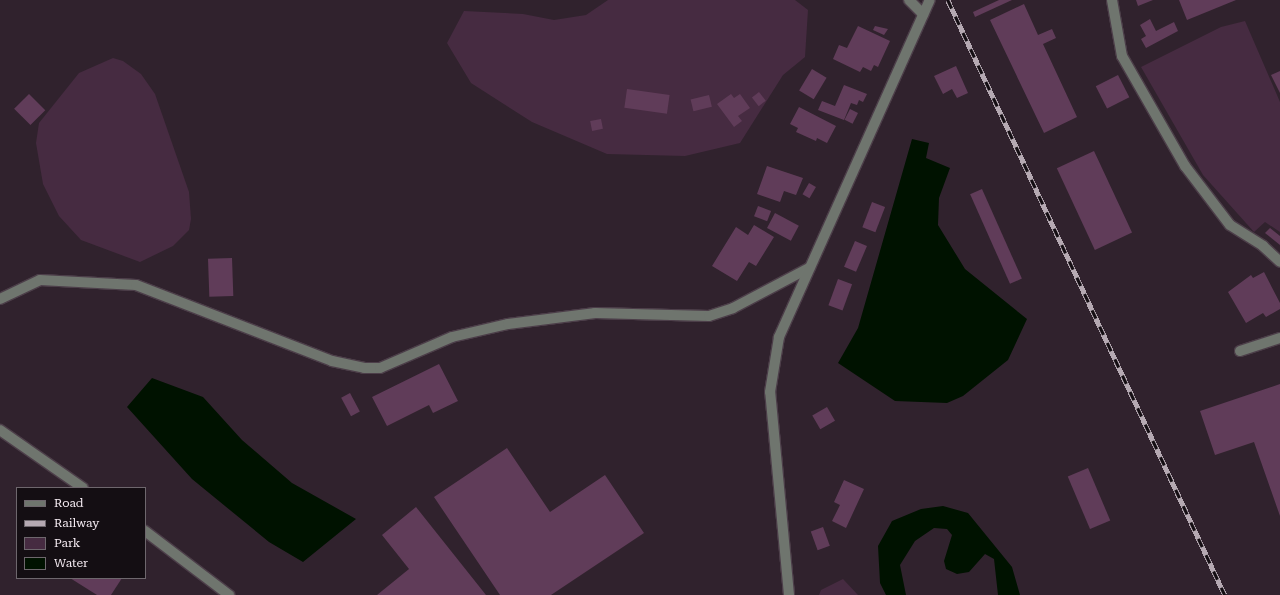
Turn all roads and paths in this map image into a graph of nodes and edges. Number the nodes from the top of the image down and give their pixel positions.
1 (910, 0) edge
2 (930, 0) edge
3 (1112, 0) edge
4 (923, 14) junction
5 (1280, 262) edge
6 (809, 268) junction
7 (0, 298) edge
8 (1280, 338) edge
9 (1240, 351) dead end
10 (0, 430) edge
11 (82, 487) edge
12 (146, 532) edge
13 (229, 595) edge
14 (789, 595) edge

1 - 4 street
2 - 4 street
3 - 5 street
4 - 6 street
6 - 7 street
6 - 14 street
8 - 9 street
10 - 11 street
12 - 13 street

